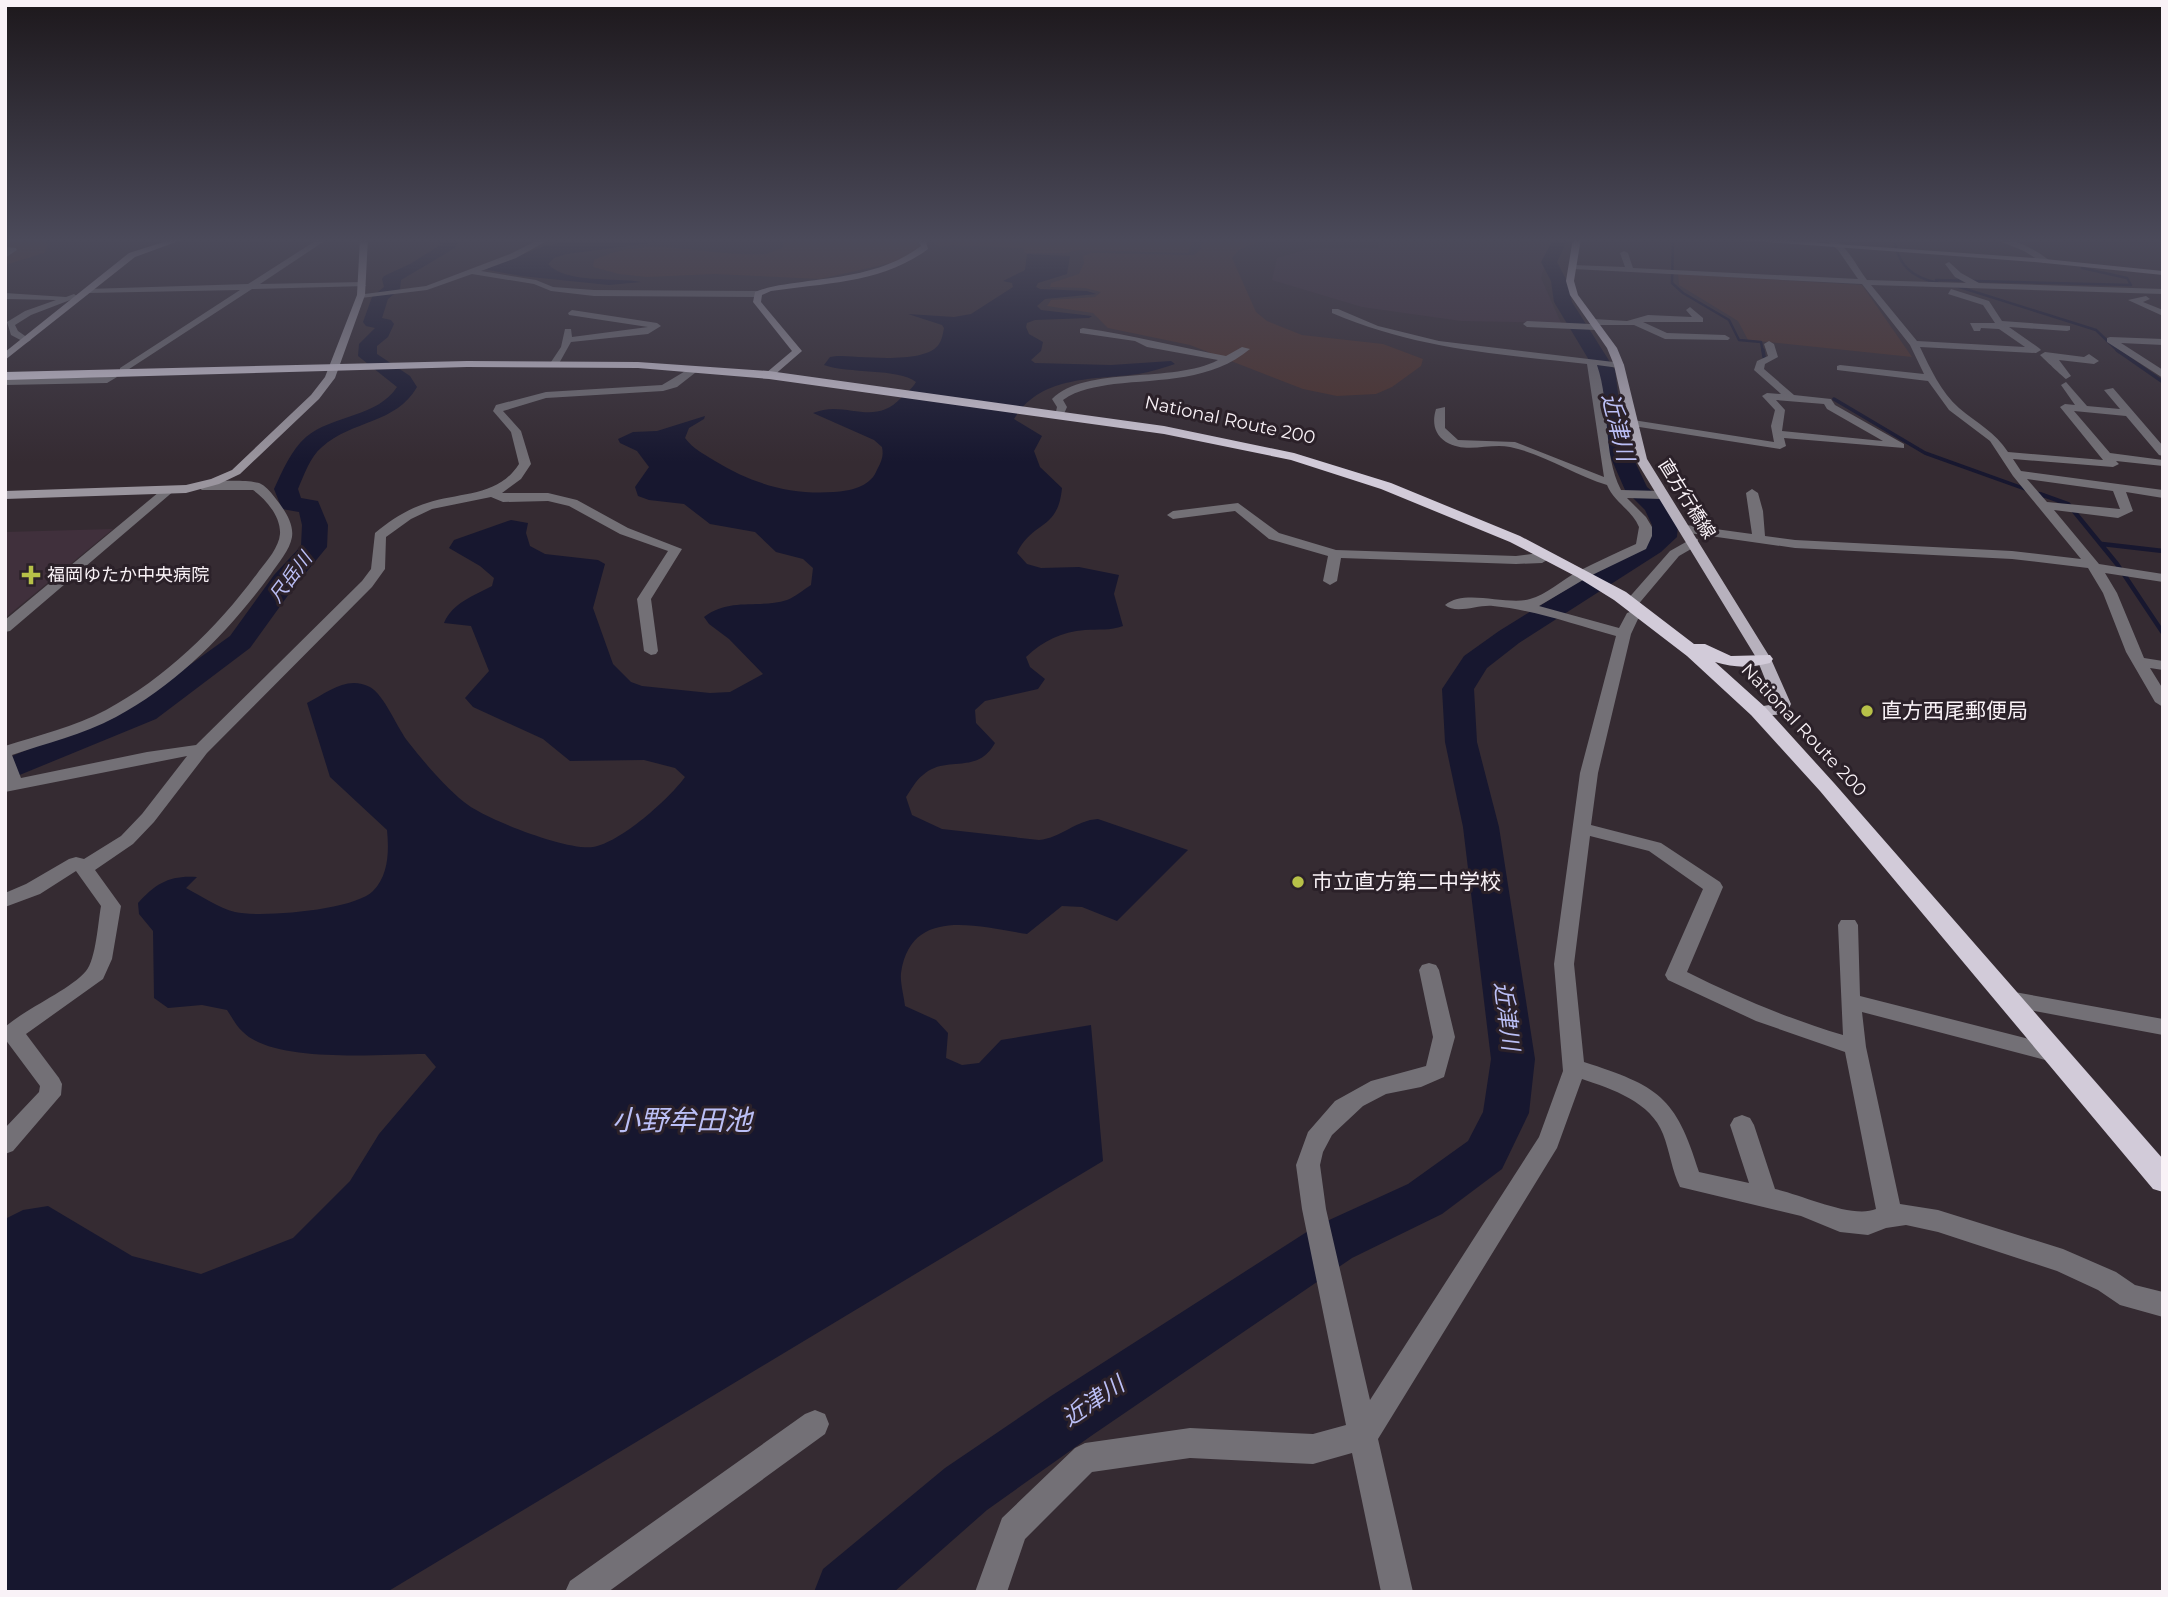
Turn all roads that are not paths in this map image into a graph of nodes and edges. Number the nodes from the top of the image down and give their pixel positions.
1 (29, 313) edge
2 (59, 313) edge
3 (211, 313) edge
4 (355, 313) edge
5 (572, 313) joint
6 (765, 313) edge
7 (1339, 313) edge
8 (1586, 313) edge
9 (1693, 313) edge
10 (1889, 313) edge
11 (1992, 313) edge
12 (1635, 321) junction
13 (1527, 324) dead end
14 (8, 325) edge
15 (1595, 325) junction
16 (2001, 325) junction
17 (2067, 328) dead end
18 (1976, 329) dead end
19 (1083, 331) dead end
20 (1725, 338) dead end
21 (26, 340) junction
22 (567, 340) junction
23 (2163, 342) edge
24 (1769, 344) dead end
25 (2063, 346) dead end
26 (1916, 348) junction
27 (1245, 349) dead end
28 (2036, 350) junction
29 (5, 357) edge
30 (2089, 357) dead end
31 (1966, 358) dead end
32 (1226, 359) junction
33 (1592, 363) junction
34 (554, 365) junction
35 (1619, 365) junction
36 (336, 367) junction
37 (1840, 368) dead end
38 (695, 369) junction
39 (123, 370) dead end
40 (769, 375) junction
41 (2163, 375) edge
42 (5, 376) edge
43 (112, 377) dead end
44 (1931, 378) junction
45 (5, 382) edge
46 (2109, 390) dead end
47 (1790, 397) junction
48 (2083, 408) junction
49 (1441, 409) dead end
50 (2128, 413) junction
51 (1054, 414) junction
52 (1633, 423) junction
53 (1778, 434) junction
54 (2163, 453) edge
55 (2004, 455) junction
56 (2106, 456) junction
57 (2163, 463) edge
58 (2017, 474) junction
59 (202, 486) junction
60 (2118, 488) junction
61 (169, 490) junction
62 (1617, 490) junction
63 (493, 493) junction
64 (1752, 493) dead end
65 (2163, 494) edge
66 (5, 495) edge
67 (1657, 495) junction
68 (2044, 505) junction
69 (1173, 515) dead end
70 (1689, 536) junction
71 (1759, 539) junction
72 (1335, 554) junction
73 (1547, 556) junction
74 (2094, 566) junction
75 (1583, 574) junction
76 (2163, 578) edge
77 (1330, 581) dead end
78 (1631, 604) junction
79 (1452, 605) dead end
80 (1525, 607) junction
81 (5, 628) edge
82 (1624, 634) junction
83 (1672, 635) junction
84 (651, 651) dead end
85 (1763, 659) junction
86 (2138, 661) junction
87 (2163, 666) edge
88 (2163, 702) edge
89 (1758, 711) junction
90 (201, 749) junction
91 (5, 752) edge
92 (5, 758) edge
93 (11, 784) edge
94 (1581, 828) junction
95 (85, 868) junction
96 (5, 900) edge
97 (1848, 925) dead end
98 (1429, 970) dead end
99 (2009, 999) junction
100 (1850, 1001) junction
101 (2163, 1027) edge
102 (1855, 1047) junction
103 (2053, 1053) junction
104 (1573, 1067) junction
105 (1742, 1125) dead end
106 (5, 1144) edge
107 (2163, 1180) edge
108 (1765, 1196) junction
109 (1890, 1216) junction
110 (2163, 1305) edge
111 (814, 1424) dead end
112 (1364, 1435) junction
113 (581, 1592) edge
114 (992, 1592) edge
115 (1397, 1592) edge

1 - 14 street
2 - 21 street
3 - 39 street
4 - 36 street
5 - 22 street
5 - 22 street
6 - 40 street
7 - 33 street
8 - 15 main road, 直方行橋線
9 - 12 street
10 - 26 street
11 - 16 street
12 - 15 street
12 - 20 street
13 - 15 street
14 - 21 street
15 - 35 main road, 直方行橋線
16 - 17 street
16 - 18 street
16 - 28 street
19 - 32 street
21 - 29 street
22 - 34 street
23 - 41 street
24 - 47 street
25 - 28 street
26 - 28 street
26 - 31 street
26 - 44 street
27 - 32 street
28 - 30 street
28 - 48 street
32 - 51 street
33 - 35 street
33 - 62 street
34 - 36 highway, National Route 200
34 - 38 highway, National Route 200
35 - 52 main road, 直方行橋線
36 - 42 highway, National Route 200
36 - 59 street
37 - 44 street
38 - 40 highway, National Route 200
38 - 63 street
40 - 51 highway, National Route 200
43 - 45 street
44 - 55 street
46 - 50 street
47 - 53 street
47 - 53 street
48 - 50 street
48 - 56 street
49 - 62 street
50 - 54 street
51 - 73 highway, National Route 200
52 - 53 street
52 - 67 main road, 直方行橋線
55 - 56 street
55 - 58 street
56 - 57 street
58 - 60 street
58 - 68 street
59 - 61 street
59 - 91 street
60 - 65 street
60 - 68 street
61 - 66 street
61 - 81 street
62 - 67 street
62 - 75 street
63 - 84 street
63 - 90 street
64 - 71 street
67 - 70 main road, 直方行橋線
68 - 74 street
69 - 72 street
70 - 71 street
70 - 78 street
70 - 85 main road, 直方行橋線
71 - 74 street
72 - 73 street
72 - 77 street
73 - 75 highway, National Route 200
74 - 76 street
74 - 86 street
75 - 78 highway, National Route 200
75 - 80 street
78 - 82 street
78 - 83 highway, National Route 200
79 - 80 street
80 - 82 street
82 - 94 street
83 - 85 highway
83 - 89 highway, National Route 200
85 - 89 main road, 直方行橋線
86 - 87 street
86 - 88 street
89 - 99 highway, National Route 200
90 - 93 street
90 - 95 street
92 - 93 street
94 - 102 street
94 - 104 street
95 - 96 street
95 - 106 street
97 - 100 street
98 - 112 street
99 - 101 street
99 - 103 highway, National Route 200
100 - 102 street
100 - 103 street
102 - 109 street
103 - 107 highway, National Route 200
104 - 108 street
104 - 112 street
105 - 108 street
108 - 109 street
109 - 110 street
111 - 113 street
112 - 114 street
112 - 115 street

